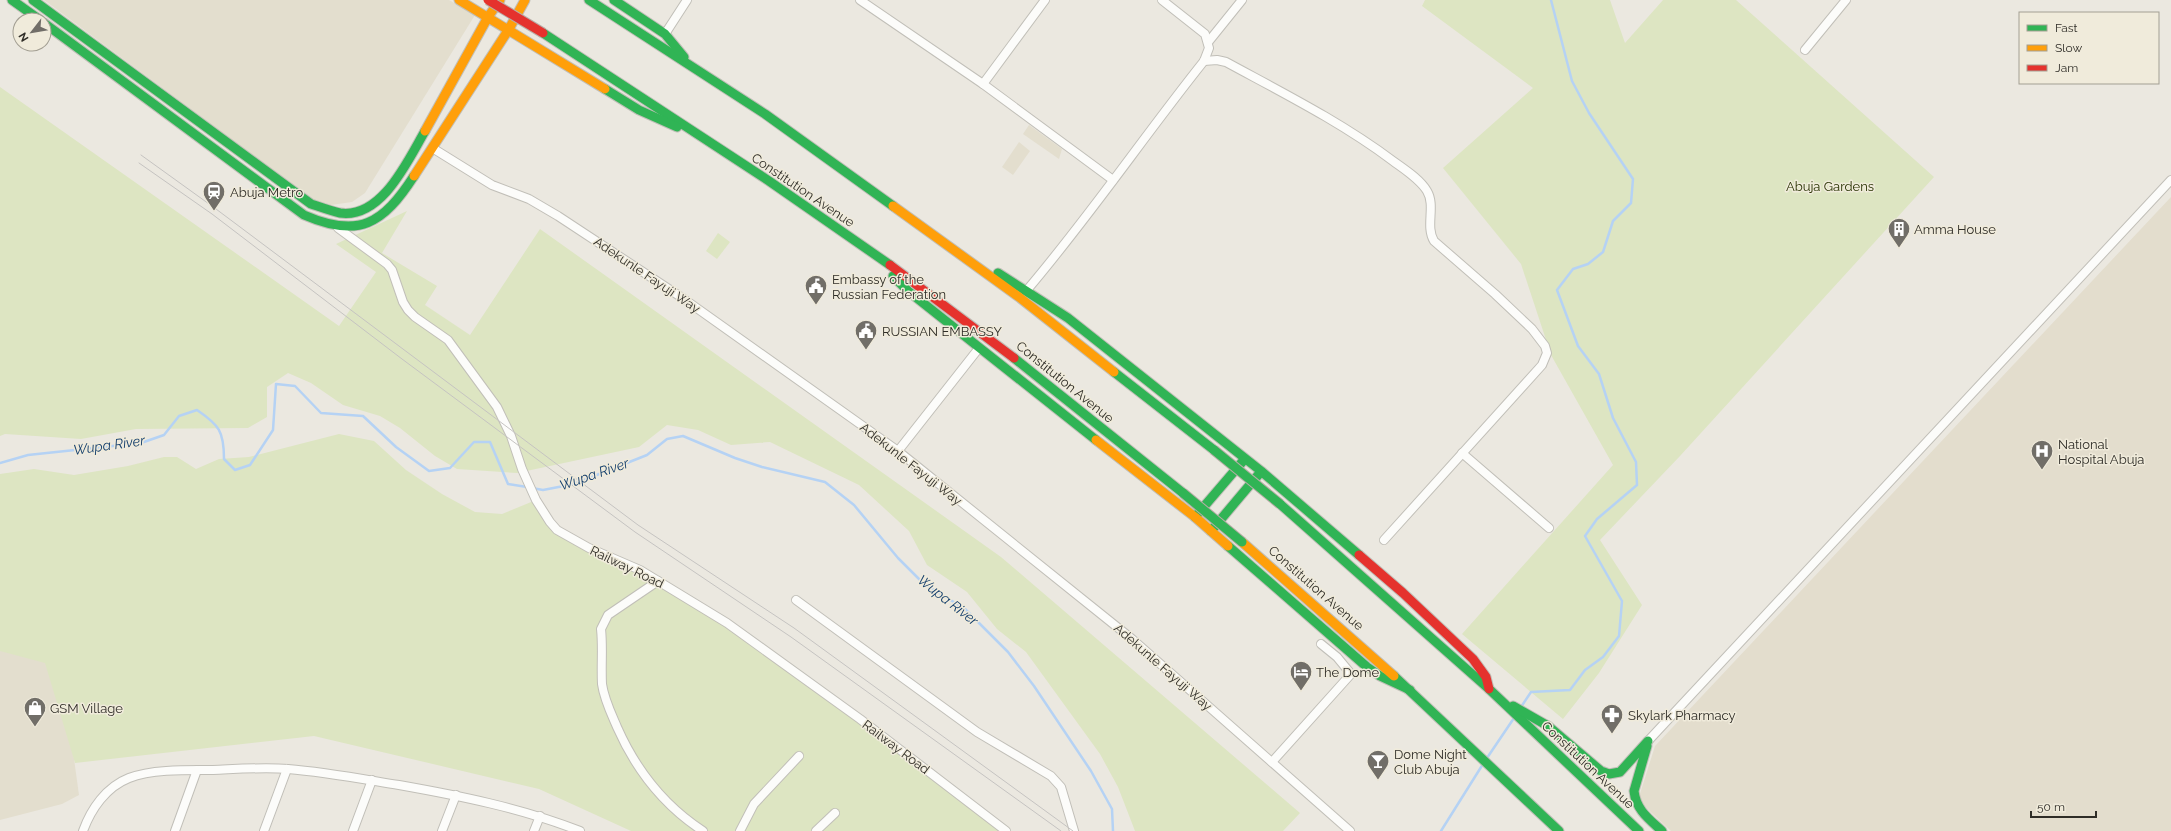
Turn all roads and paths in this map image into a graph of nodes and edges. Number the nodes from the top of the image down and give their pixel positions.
1 (12, 0) edge
2 (33, 0) edge
3 (459, 0) edge
4 (488, 0) edge
5 (500, 0) edge
6 (525, 0) edge
7 (589, 0) edge
8 (614, 0) edge
9 (687, 0) edge
10 (860, 0) edge
11 (1045, 0) edge
12 (1162, 0) edge
13 (1242, 0) edge
14 (1846, 0) edge
15 (29, 12) edge
16 (488, 17) junction
17 (52, 29) edge
18 (509, 29) junction
19 (665, 34) junction
20 (1209, 41) junction
21 (1805, 50) dead end
22 (1204, 61) junction
23 (693, 67) junction
24 (983, 84) junction
25 (712, 143) junction
26 (434, 149) junction
27 (1113, 180) junction
28 (2171, 180) edge
29 (338, 228) junction
30 (934, 237) junction
31 (880, 258) junction
32 (1027, 290) junction
33 (979, 348) junction
34 (898, 451) junction
35 (1462, 454) junction
36 (1246, 458) junction
37 (1261, 471) junction
38 (1195, 517) junction
39 (1549, 528) dead end
40 (1211, 531) junction
41 (1384, 540) dead end
42 (658, 580) junction
43 (796, 600) dead end
44 (1321, 644) dead end
45 (1489, 689) junction
46 (1410, 690) junction
47 (1498, 698) junction
48 (1648, 741) junction
49 (799, 756) dead end
50 (1272, 762) junction
51 (287, 769) junction
52 (197, 770) junction
53 (372, 780) junction
54 (456, 795) junction
55 (834, 813) dead end
56 (540, 816) junction
57 (1558, 830) edge
58 (83, 831) edge
59 (175, 831) edge
60 (264, 831) edge
61 (353, 831) edge
62 (442, 831) edge
63 (534, 831) edge
64 (580, 831) edge
65 (703, 831) edge
66 (740, 831) edge
67 (816, 831) edge
68 (1006, 831) edge
69 (1074, 831) edge
70 (1350, 831) edge
71 (1640, 831) edge
72 (1662, 831) edge

1 - 15 main road
2 - 16 main road
3 - 16 main road
4 - 25 main road, Constitution Avenue, bridge
5 - 16 main road
6 - 18 main road
7 - 23 main road, Constitution Avenue
8 - 19 main road
9 - 19 street
10 - 24 street
11 - 24 street
12 - 20 street
13 - 20 street
14 - 21 street
16 - 18 main road
17 - 29 main road
18 - 25 main road
18 - 26 main road
19 - 23 main road
20 - 22 street
22 - 27 street
22 - 35 street
23 - 30 main road, Constitution Avenue
24 - 27 street
25 - 31 main road, Constitution Avenue
26 - 29 main road
26 - 34 street, Adekunle Fayuji Way
27 - 32 street
28 - 48 street
29 - 42 street, Railway Road
30 - 32 main road
30 - 45 main road, Constitution Avenue, bridge
31 - 33 main road
31 - 46 main road, Constitution Avenue, bridge
32 - 36 main road
33 - 34 street
33 - 38 main road
34 - 50 street, Adekunle Fayuji Way
35 - 39 street
35 - 41 street
36 - 37 main road
36 - 38 main road
37 - 40 main road
37 - 45 main road
38 - 40 main road
40 - 46 main road
42 - 65 street
42 - 68 street, Railway Road
43 - 69 street
44 - 50 street
45 - 47 main road, Constitution Avenue
46 - 57 main road, Constitution Avenue
47 - 48 main road
47 - 71 main road, Constitution Avenue
48 - 72 main road
49 - 66 street
50 - 70 street, Adekunle Fayuji Way
51 - 52 street
51 - 53 street
51 - 60 street
52 - 58 street
52 - 59 street
53 - 54 street
53 - 61 street
54 - 56 street
54 - 62 street
55 - 67 street
56 - 63 street
56 - 64 street

